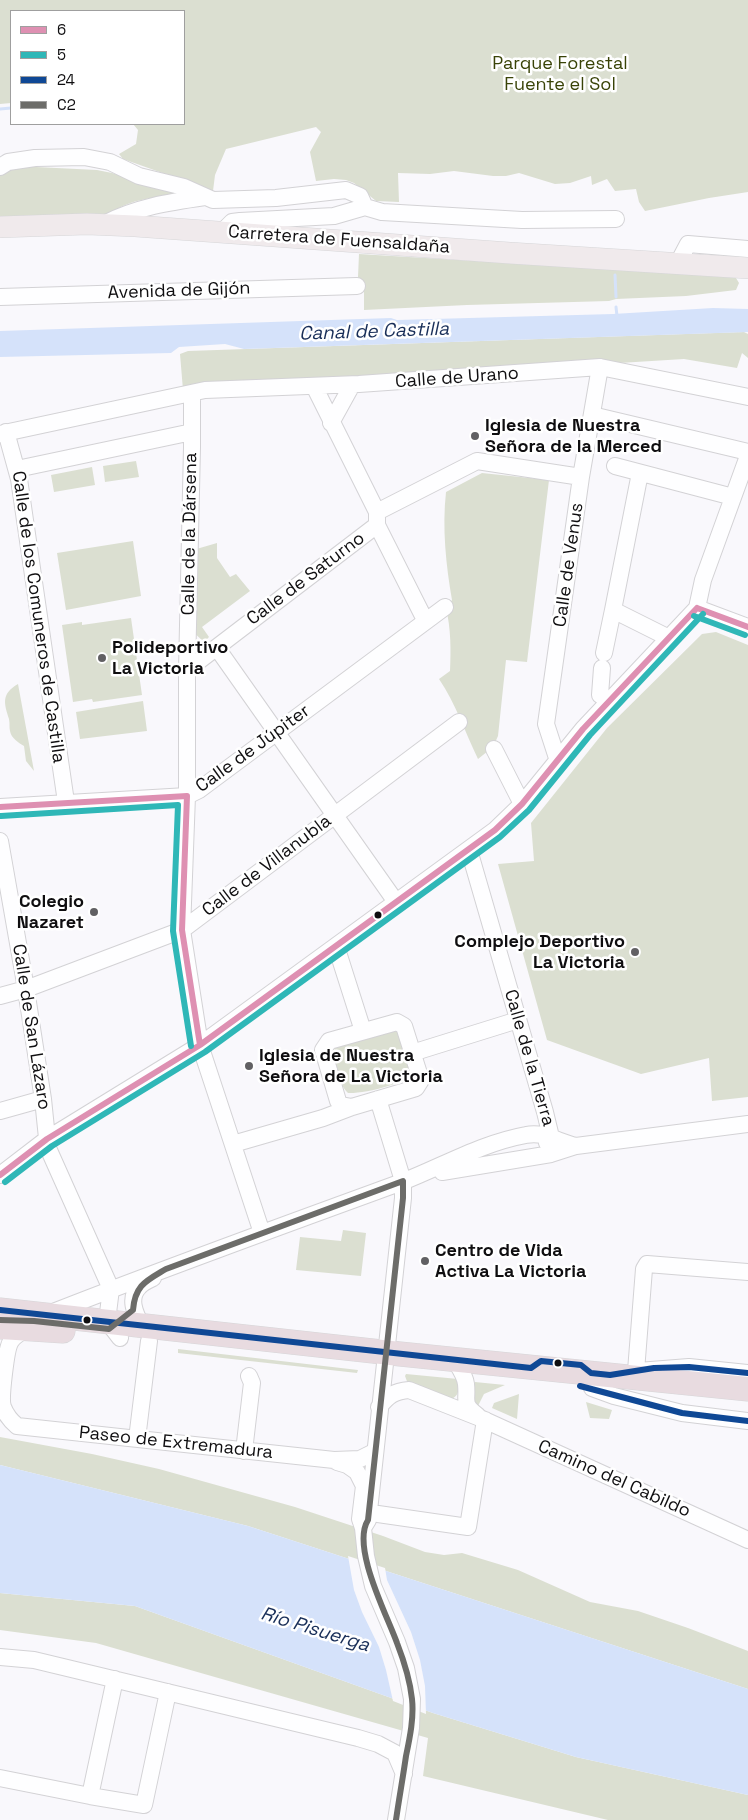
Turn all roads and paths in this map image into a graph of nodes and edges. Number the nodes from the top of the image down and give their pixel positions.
1 (0, 167) edge
2 (206, 197) junction
3 (365, 207) junction
4 (616, 219) dead end
5 (104, 224) junction
6 (0, 227) edge
7 (222, 232) junction
8 (748, 249) edge
9 (678, 263) junction
10 (748, 268) edge
11 (357, 286) dead end
12 (0, 297) edge
13 (600, 367) junction
14 (352, 385) junction
15 (317, 392) junction
16 (192, 394) junction
17 (748, 397) edge
18 (342, 402) junction
19 (592, 415) junction
20 (331, 423) junction
21 (192, 432) junction
22 (3, 433) edge
23 (748, 452) edge
24 (748, 456) edge
25 (615, 466) dead end
26 (17, 469) junction
27 (640, 473) junction
28 (582, 477) junction
29 (733, 497) junction
30 (377, 519) junction
31 (444, 606) dead end
32 (697, 608) junction
33 (613, 610) junction
34 (426, 620) junction
35 (748, 627) edge
36 (669, 638) junction
37 (217, 648) junction
38 (187, 670) junction
39 (600, 696) dead end
40 (459, 722) dead end
41 (277, 732) junction
42 (494, 749) dead end
43 (558, 761) junction
44 (187, 796) junction
45 (66, 802) junction
46 (522, 804) junction
47 (0, 807) edge
48 (335, 814) junction
49 (0, 841) edge
50 (469, 850) junction
51 (396, 902) junction
52 (182, 930) junction
53 (336, 946) junction
54 (26, 989) junction
55 (0, 996) edge
56 (518, 1020) junction
57 (363, 1031) junction
58 (200, 1045) junction
59 (412, 1054) junction
60 (43, 1099) junction
61 (378, 1099) junction
62 (352, 1107) junction
63 (0, 1111) edge
64 (748, 1124) edge
65 (551, 1137) junction
66 (47, 1139) junction
67 (233, 1144) junction
68 (576, 1146) junction
69 (514, 1159) junction
70 (0, 1175) edge
71 (403, 1181) junction
72 (262, 1233) junction
73 (166, 1269) junction
74 (748, 1272) edge
75 (110, 1289) junction
76 (0, 1310) edge
77 (47, 1314) junction
78 (0, 1320) edge
79 (126, 1326) junction
80 (3, 1338) edge
81 (385, 1359) junction
82 (459, 1366) junction
83 (636, 1371) junction
84 (748, 1373) edge
85 (249, 1376) dead end
86 (601, 1381) junction
87 (748, 1389) edge
88 (408, 1390) junction
89 (457, 1402) junction
90 (748, 1404) edge
91 (379, 1407) junction
92 (482, 1419) junction
93 (748, 1421) edge
94 (137, 1439) junction
95 (244, 1451) junction
96 (374, 1452) junction
97 (334, 1460) junction
98 (378, 1514) dead end
99 (363, 1528) junction
100 (748, 1540) edge
101 (3, 1661) edge
102 (115, 1679) junction
103 (168, 1692) junction
104 (410, 1739) junction
105 (378, 1744) junction
106 (404, 1774) junction
107 (0, 1778) edge
108 (90, 1796) junction
109 (396, 1820) edge

1 - 2 street
2 - 3 street
2 - 5 street
3 - 4 street
3 - 7 street
5 - 6 main road, Carretera de Fuensaldaña
5 - 7 main road, Carretera de Fuensaldaña
7 - 9 main road, Carretera de Fuensaldaña
8 - 9 street
9 - 10 main road, Carretera de Fuensaldaña
11 - 12 street, Avenida de Gijón
13 - 14 street, Calle de Urano
13 - 17 street, Calle de Urano
13 - 19 street, Calle de Venus
14 - 15 street, Calle de Urano
14 - 18 street
15 - 16 street
15 - 18 street
15 - 20 street
16 - 21 street, Calle de la Dársena
16 - 22 street
18 - 20 street
19 - 23 street
19 - 28 street, Calle de Venus
20 - 30 street
21 - 26 street
21 - 38 street, Calle de la Dársena
22 - 26 street, Calle de los Comuneros de Castilla
24 - 29 street
25 - 27 street
26 - 45 street, Calle de los Comuneros de Castilla
27 - 29 street
27 - 33 street
28 - 30 street, Calle de Saturno
28 - 43 street, Calle de Venus
29 - 32 street
30 - 34 street
30 - 37 street, Calle de Saturno
31 - 34 street, Calle de Júpiter
32 - 35 street
32 - 36 street
33 - 36 street
33 - 39 street
34 - 41 street, Calle de Júpiter
36 - 43 street
37 - 38 street, Calle de Saturno
37 - 41 street
38 - 44 street, Calle de la Dársena
40 - 48 street, Calle de Villanubla
41 - 44 street, Calle de Júpiter
41 - 48 street
42 - 46 street
43 - 46 street
44 - 45 street, Calle de Júpiter
44 - 52 street, Calle de la Dársena
45 - 47 street, Calle de Júpiter
46 - 50 street
48 - 51 street
48 - 52 street, Calle de Villanubla
49 - 54 street, Calle de San Lázaro
50 - 51 street
50 - 56 street, Calle de la Tierra
51 - 53 street
52 - 54 street, Calle de Villanubla
52 - 58 street, Calle de la Dársena
53 - 57 street
53 - 58 street
54 - 55 street, Calle de Villanubla
54 - 60 street, Calle de San Lázaro
56 - 59 street
56 - 65 street, Calle de la Tierra
57 - 59 street
57 - 62 street
58 - 66 street
58 - 67 street, Calle de la Dársena
59 - 61 street
60 - 63 street
60 - 66 street, Calle de San Lázaro
61 - 62 street
61 - 71 street
62 - 67 street
64 - 68 street
65 - 68 street
65 - 69 street, Calle de la Tierra
65 - 71 street
66 - 70 street
66 - 75 street, Calle de San Lázaro
67 - 72 street, Calle de la Dársena
68 - 69 street
69 - 71 street
71 - 72 street
71 - 81 street
72 - 73 street
73 - 75 street
73 - 79 street
74 - 83 street
75 - 77 street
75 - 79 street, Calle de San Lázaro
76 - 77 highway
77 - 79 highway
78 - 79 street
79 - 80 highway
79 - 81 highway
79 - 94 street
80 - 94 street, Paseo de Extremadura
81 - 82 highway
81 - 88 street, Camino del Cabildo
81 - 91 street
82 - 86 highway
82 - 89 street
83 - 84 street
83 - 86 street
85 - 95 street
86 - 87 highway
86 - 90 highway
86 - 93 street
88 - 89 street, Camino del Cabildo
88 - 91 street
89 - 92 street, Camino del Cabildo
91 - 96 street
92 - 98 street
92 - 100 street, Camino del Cabildo
94 - 95 street, Paseo de Extremadura
95 - 97 street, Paseo de Extremadura
96 - 97 street, Paseo de Extremadura
96 - 99 street
97 - 99 street, Paseo de Extremadura
99 - 104 street, Paseo de Extremadura
101 - 102 street
102 - 103 street
102 - 108 street
103 - 105 street
103 - 108 street
104 - 105 street
104 - 106 street, Paseo de Extremadura
105 - 106 street
106 - 109 street, Paseo de Extremadura
107 - 108 street

